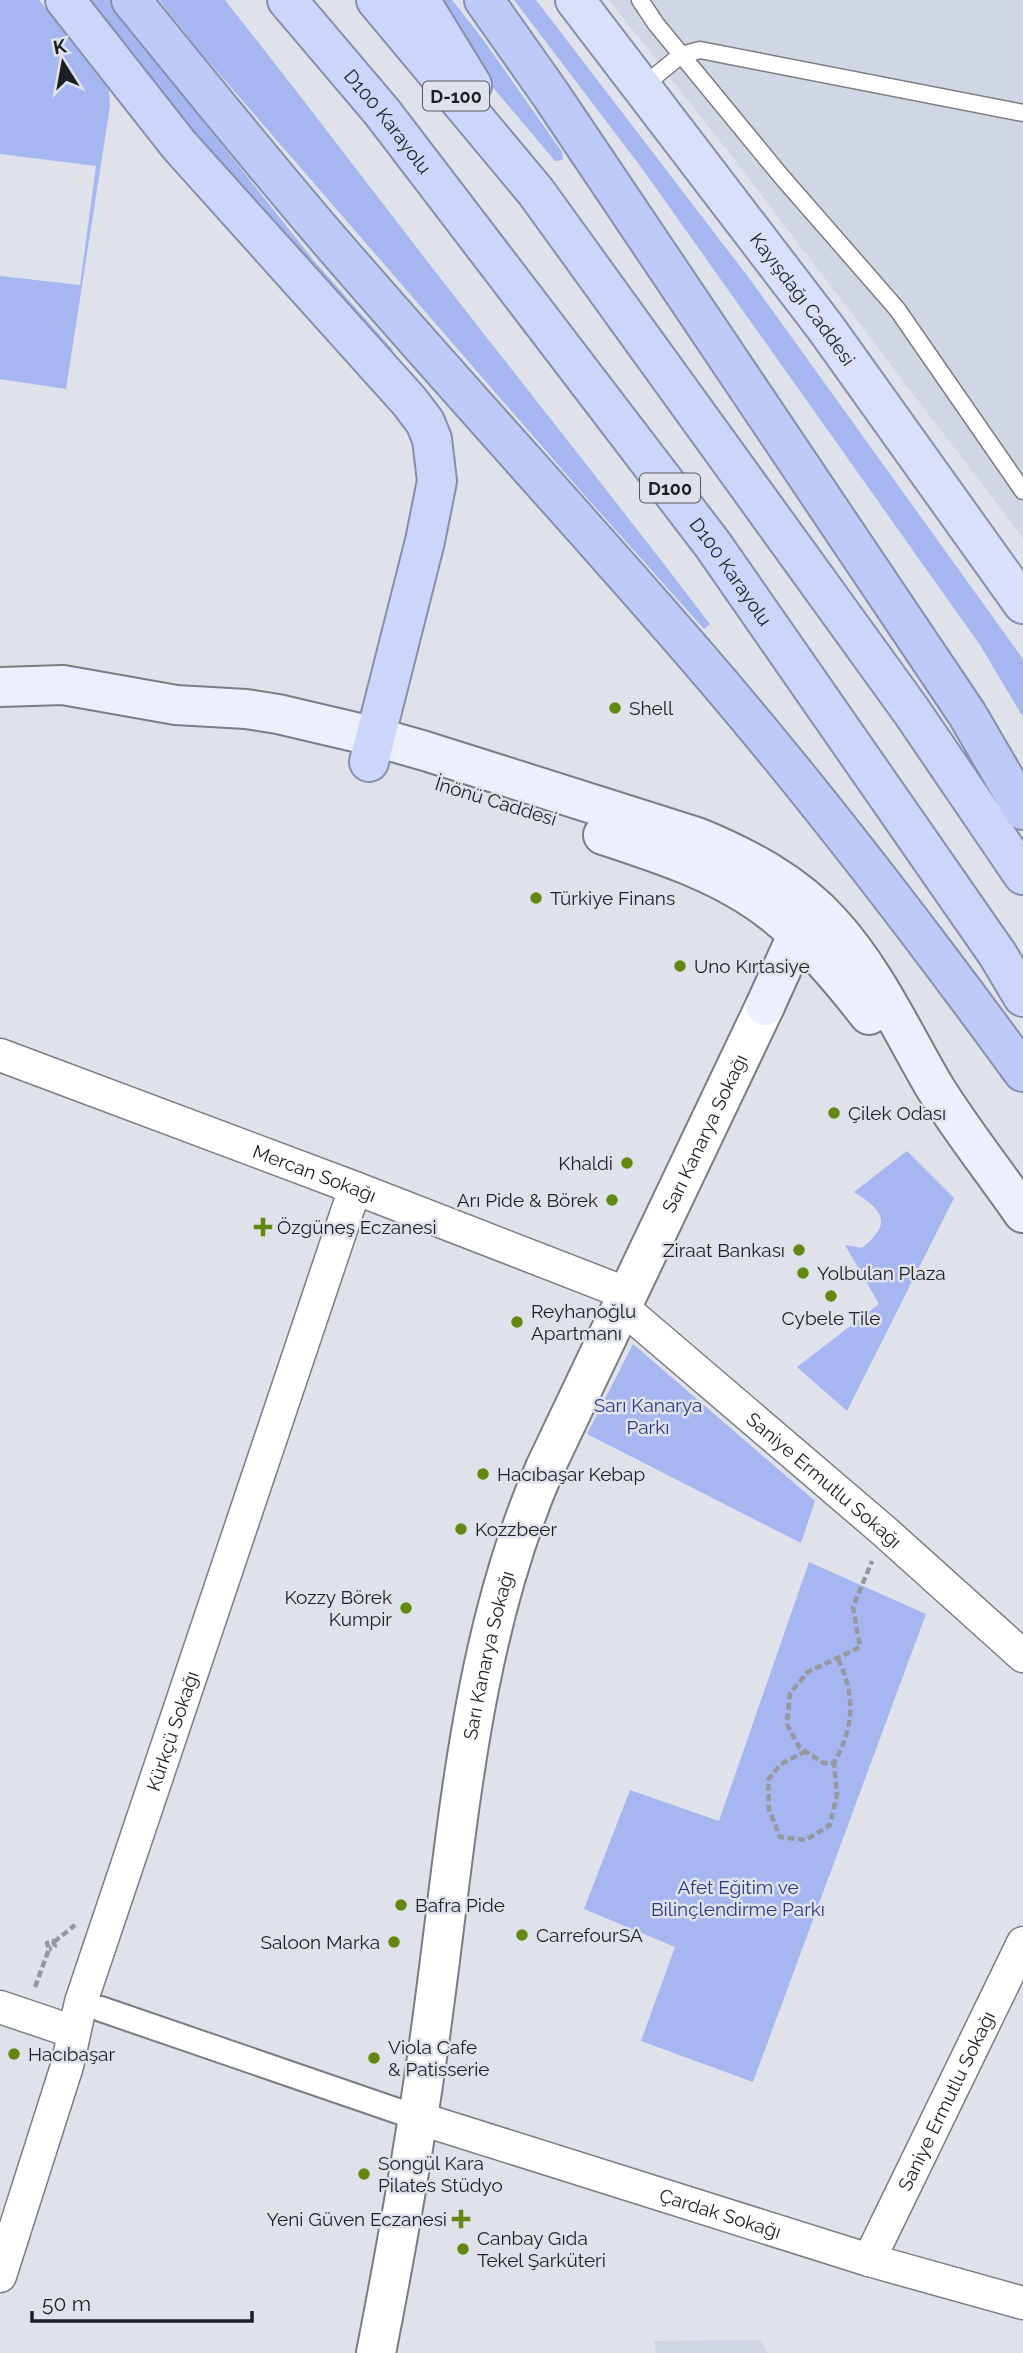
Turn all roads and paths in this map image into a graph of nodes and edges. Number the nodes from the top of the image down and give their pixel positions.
1 (65, 0) edge
2 (131, 0) edge
3 (286, 0) edge
4 (376, 0) edge
5 (420, 0) edge
6 (484, 0) edge
7 (575, 0) edge
8 (639, 0) edge
9 (681, 55) junction
10 (642, 87) junction
11 (1023, 113) edge
12 (536, 192) junction
13 (1023, 491) edge
14 (1023, 604) edge
15 (0, 687) edge
16 (372, 749) junction
17 (1023, 810) edge
18 (1023, 875) edge
19 (756, 883) junction
20 (798, 935) junction
21 (848, 988) junction
22 (1023, 997) edge
23 (765, 1006) junction
24 (0, 1055) edge
25 (1023, 1072) edge
26 (934, 1085) junction
27 (355, 1188) junction
28 (1023, 1213) edge
29 (625, 1301) junction
30 (884, 1531) junction
31 (1023, 1656) edge
32 (838, 1658) junction
33 (806, 1751) junction
34 (834, 1763) junction
35 (1023, 1943) edge
36 (49, 1949) dead end
37 (33, 1994) dead end
38 (0, 2007) edge
39 (101, 2009) dead end
40 (74, 2032) junction
41 (418, 2118) junction
42 (869, 2260) junction
43 (0, 2276) edge
44 (1023, 2303) edge
45 (376, 2353) edge

1 - 16 highway
2 - 25 highway
3 - 22 highway, D100 Karayolu / D100
4 - 12 highway, D-100
5 - 12 highway
6 - 17 highway
7 - 10 main road, Kayışdağı Caddesi
8 - 9 lane
9 - 10 lane
9 - 11 lane
9 - 13 lane
10 - 14 main road, Kayışdağı Caddesi
12 - 18 highway
15 - 16 main road, İnönü Caddesi
16 - 19 main road, İnönü Caddesi
19 - 20 main road
19 - 23 main road
19 - 26 main road
20 - 21 main road
20 - 23 main road
21 - 23 main road
21 - 26 main road
23 - 29 street, Sarı Kanarya Sokağı
24 - 27 street, Mercan Sokağı
26 - 28 main road
27 - 29 street, Mercan Sokağı
27 - 40 street, Kürkçü Sokağı
29 - 30 street, Saniye Ermutlu Sokağı
29 - 41 street, Sarı Kanarya Sokağı
30 - 31 street, Saniye Ermutlu Sokağı
30 - 32 path
32 - 33 path
32 - 34 path
33 - 34 path
33 - 34 path
35 - 42 street, Saniye Ermutlu Sokağı
36 - 37 path
38 - 40 street
39 - 41 street
40 - 43 street, Kürkçü Sokağı
41 - 42 street, Çardak Sokağı
41 - 45 street, Sarı Kanarya Sokağı
42 - 44 street, Çardak Sokağı

